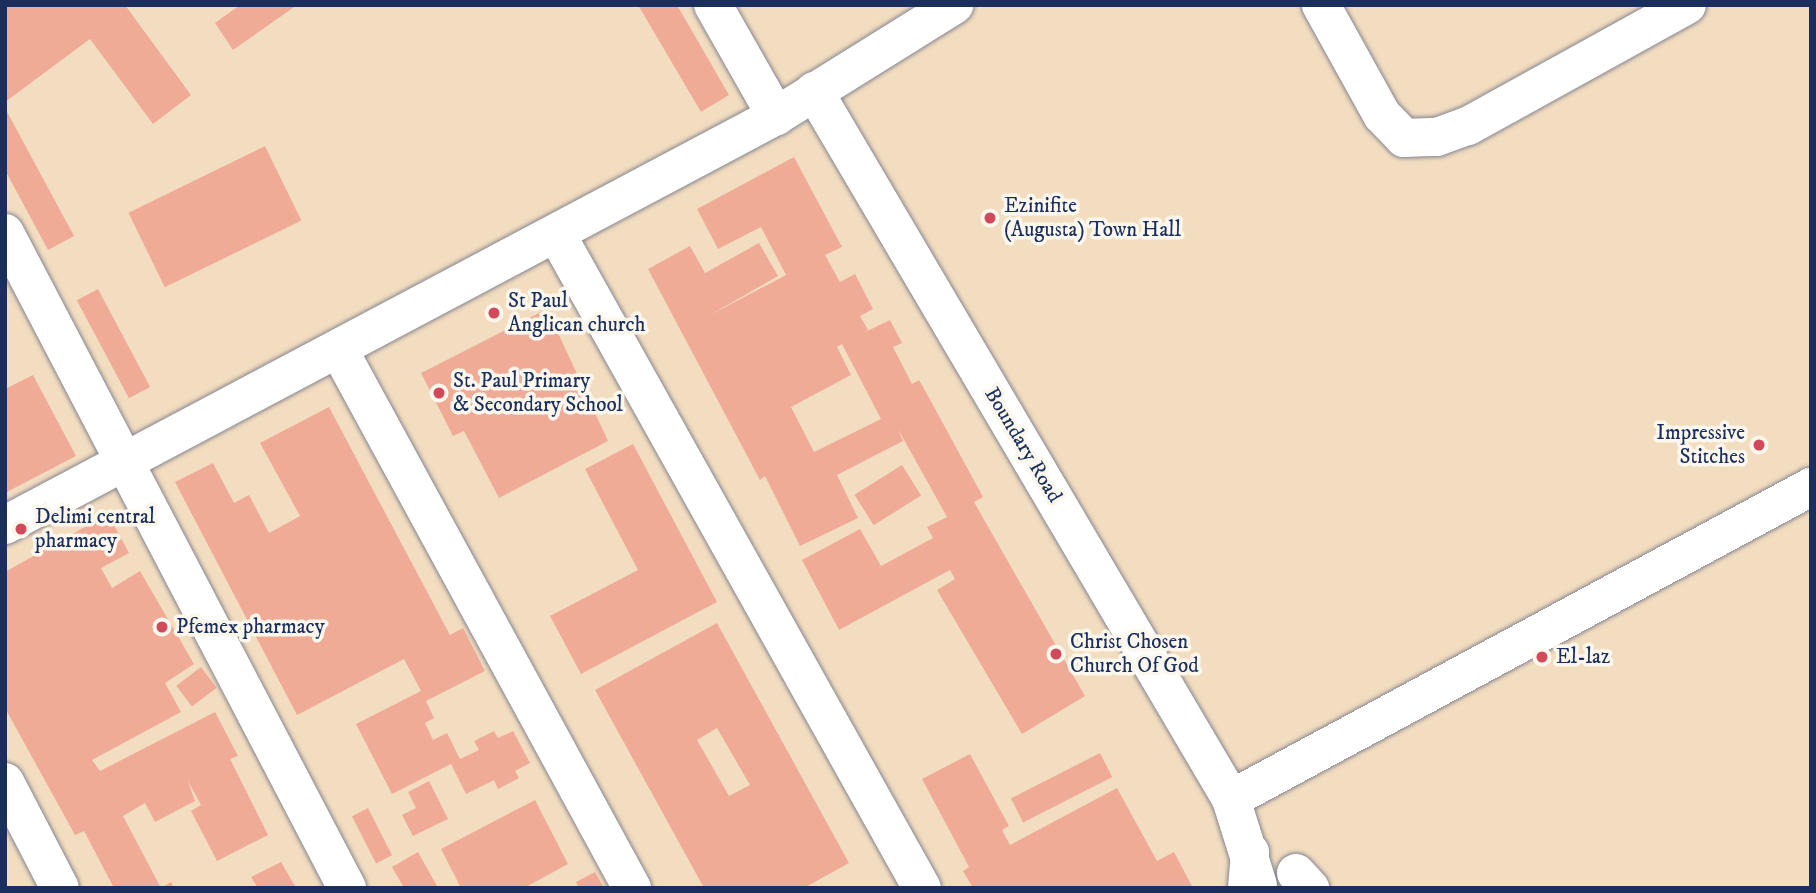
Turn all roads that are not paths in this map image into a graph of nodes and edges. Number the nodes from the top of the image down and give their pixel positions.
1 (713, 5) edge
2 (954, 5) edge
3 (1321, 5) edge
4 (1687, 5) edge
5 (814, 91) junction
6 (776, 116) junction
7 (5, 233) edge
8 (557, 235) junction
9 (339, 350) junction
10 (126, 461) junction
11 (1811, 487) edge
12 (5, 525) edge
13 (5, 782) edge
14 (1231, 799) junction
15 (1252, 876) edge
16 (1303, 883) edge
17 (61, 888) edge
18 (347, 888) edge
19 (632, 888) edge
20 (922, 888) edge

1 - 6 street
2 - 5 street
3 - 4 street
5 - 6 street
5 - 14 street, Boundary Road
6 - 8 street
7 - 10 street
8 - 9 street
8 - 20 street
9 - 10 street
9 - 19 street
10 - 12 street
10 - 18 street
11 - 14 street
13 - 17 street
14 - 15 street
14 - 16 street

